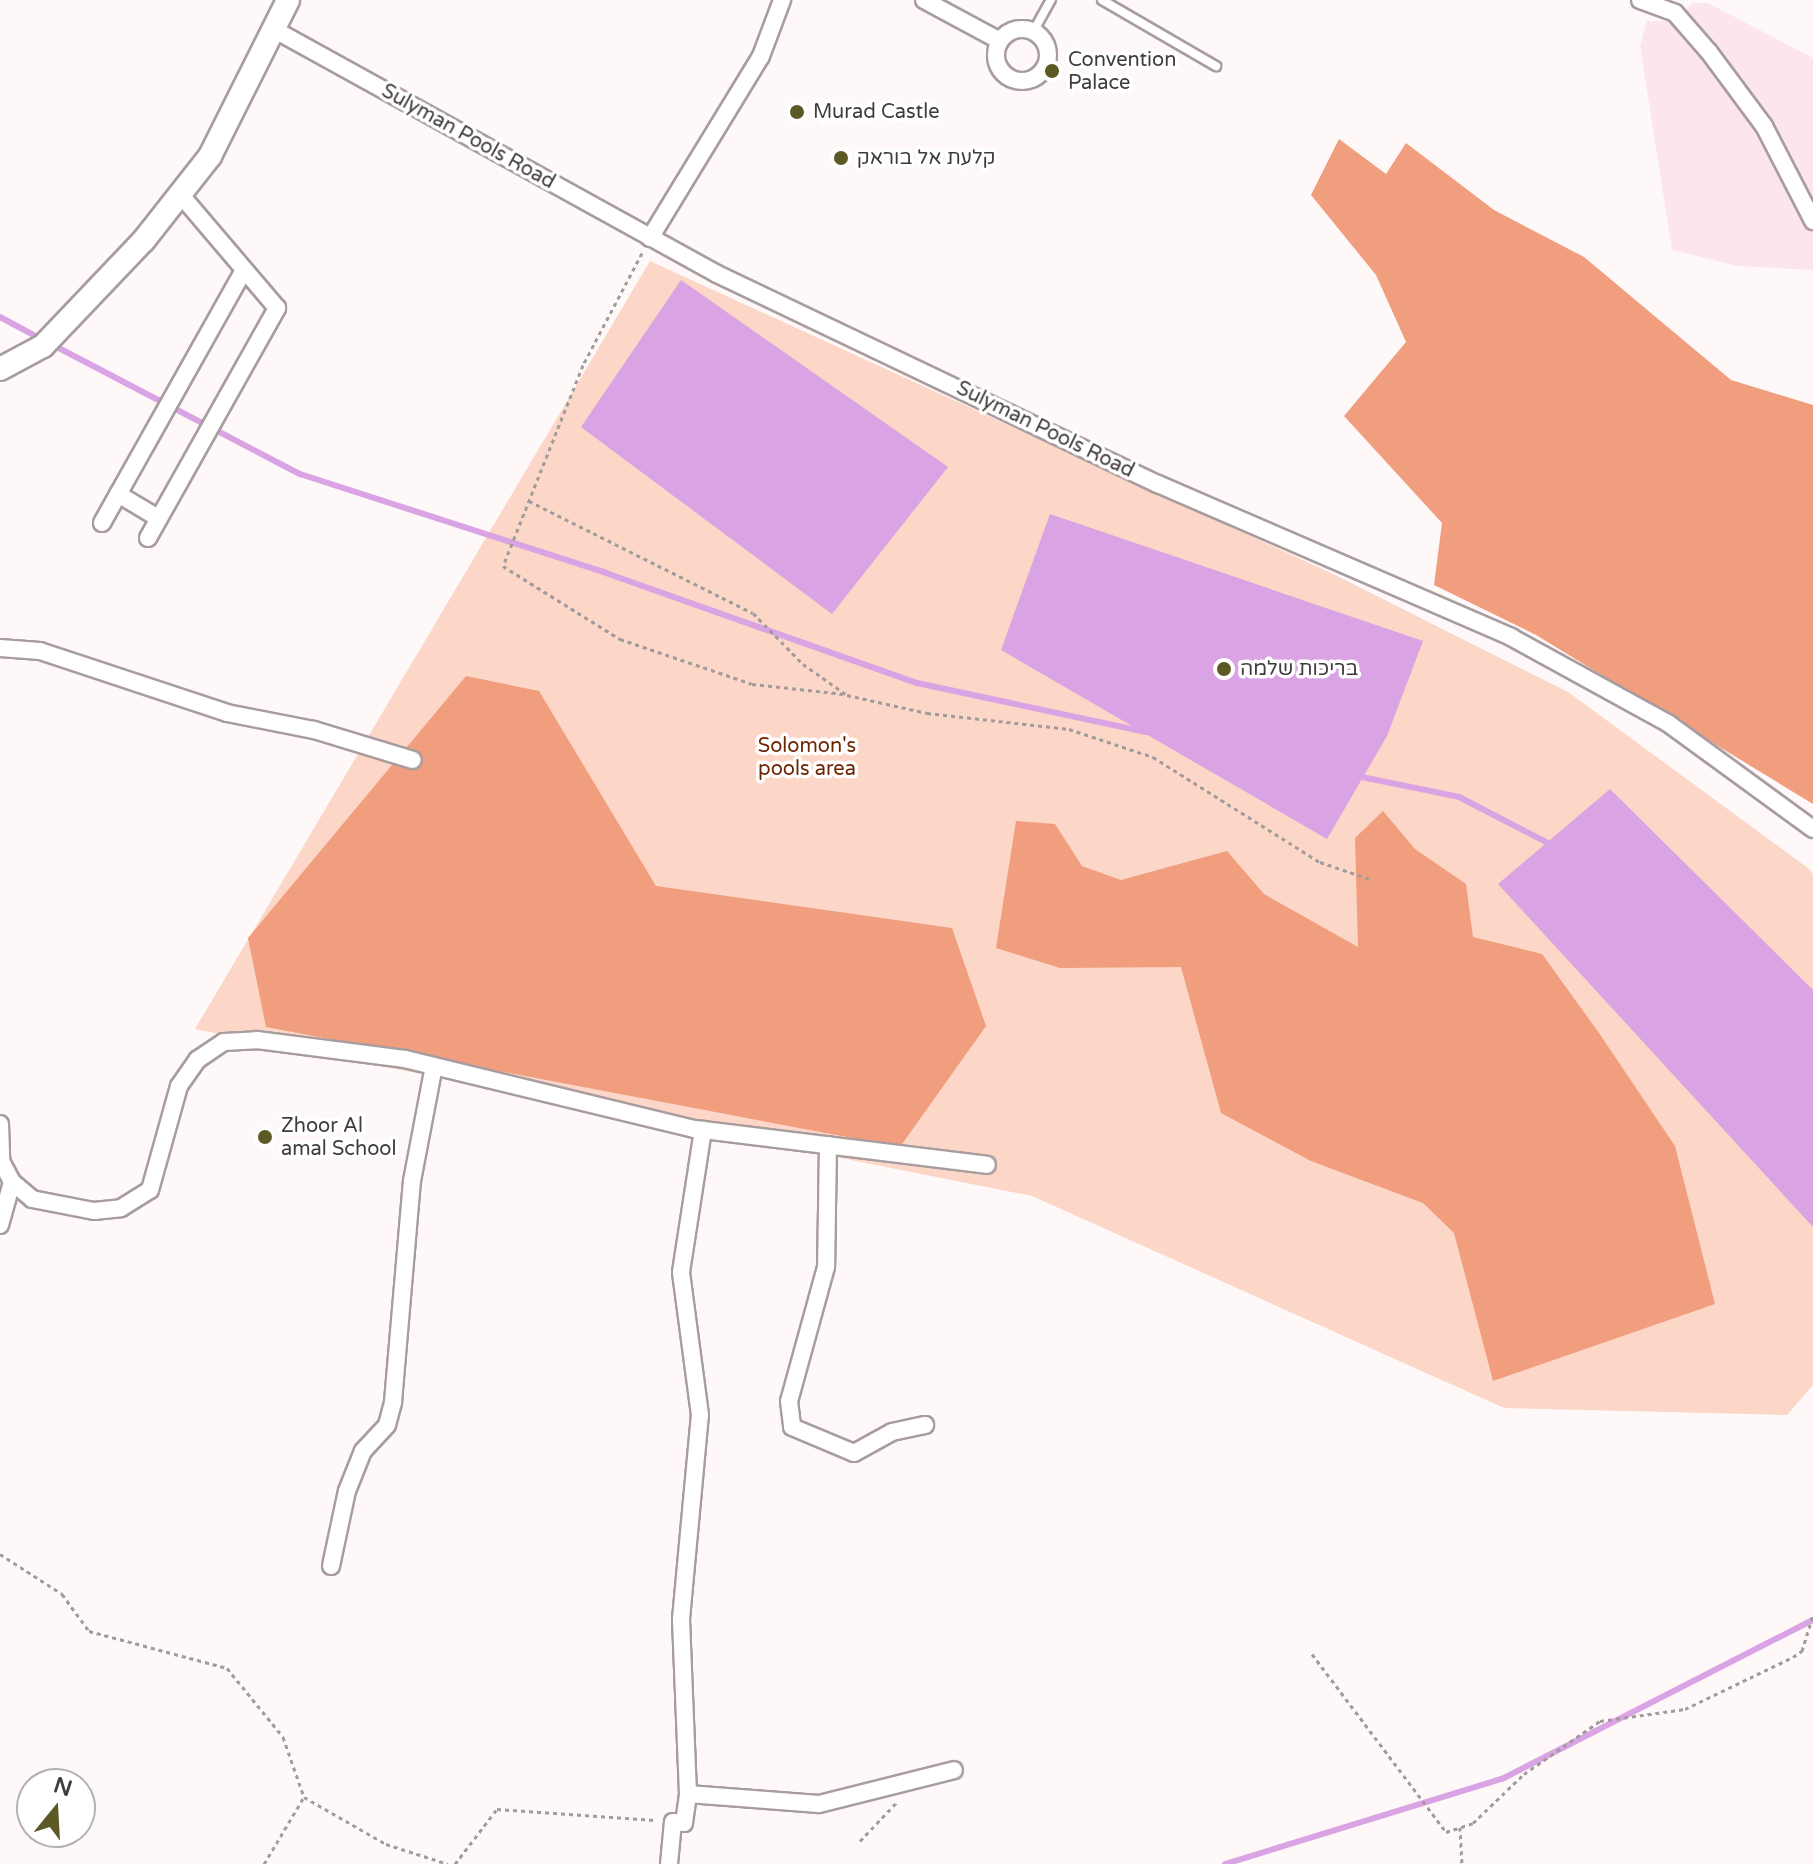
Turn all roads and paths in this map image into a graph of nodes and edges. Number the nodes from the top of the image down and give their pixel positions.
1 (288, 0) edge
2 (782, 0) edge
3 (924, 0) edge
4 (1051, 0) edge
5 (1102, 0) edge
6 (1640, 0) edge
7 (275, 30) junction
8 (1033, 32) junction
9 (1000, 41) junction
10 (1216, 66) dead end
11 (180, 194) junction
12 (1813, 221) edge
13 (650, 238) junction
14 (244, 270) junction
15 (0, 369) edge
16 (118, 494) junction
17 (529, 501) junction
18 (158, 518) junction
19 (102, 523) dead end
20 (148, 538) dead end
21 (0, 648) edge
22 (847, 695) junction
23 (413, 760) dead end
24 (1813, 829) edge
25 (1370, 879) dead end
26 (434, 1066) junction
27 (0, 1124) edge
28 (703, 1130) junction
29 (0, 1138) edge
30 (828, 1145) junction
31 (987, 1165) dead end
32 (12, 1182) junction
33 (0, 1225) edge
34 (925, 1425) dead end
35 (0, 1554) edge
36 (331, 1566) dead end
37 (1813, 1615) edge
38 (1312, 1654) dead end
39 (954, 1770) dead end
40 (914, 1780) junction
41 (688, 1794) junction
42 (304, 1797) junction
43 (673, 1822) junction
44 (1460, 1827) junction
45 (860, 1841) dead end
46 (264, 1864) edge
47 (448, 1864) edge
48 (455, 1864) edge
49 (669, 1864) edge
50 (1462, 1864) edge

1 - 7 main road
2 - 13 street
3 - 9 street
4 - 8 lane
5 - 10 lane
6 - 12 street
7 - 11 main road
7 - 13 street, Sulyman Pools Road
8 - 9 street
8 - 9 street
11 - 14 street
11 - 15 main road
13 - 17 path
13 - 24 street, Sulyman Pools Road
14 - 16 street
14 - 18 street
16 - 18 street
16 - 19 street
17 - 22 path
17 - 22 path
18 - 20 street
21 - 23 street
22 - 25 path
26 - 28 street
26 - 32 street
26 - 36 street
27 - 29 street
28 - 30 street
28 - 41 street
29 - 32 street
30 - 31 street
30 - 34 street
32 - 33 street
35 - 42 path
37 - 44 path
38 - 44 path
39 - 40 street
40 - 41 street
40 - 45 path
41 - 43 street
42 - 46 path
42 - 47 path
43 - 48 path
43 - 49 street
44 - 50 path

